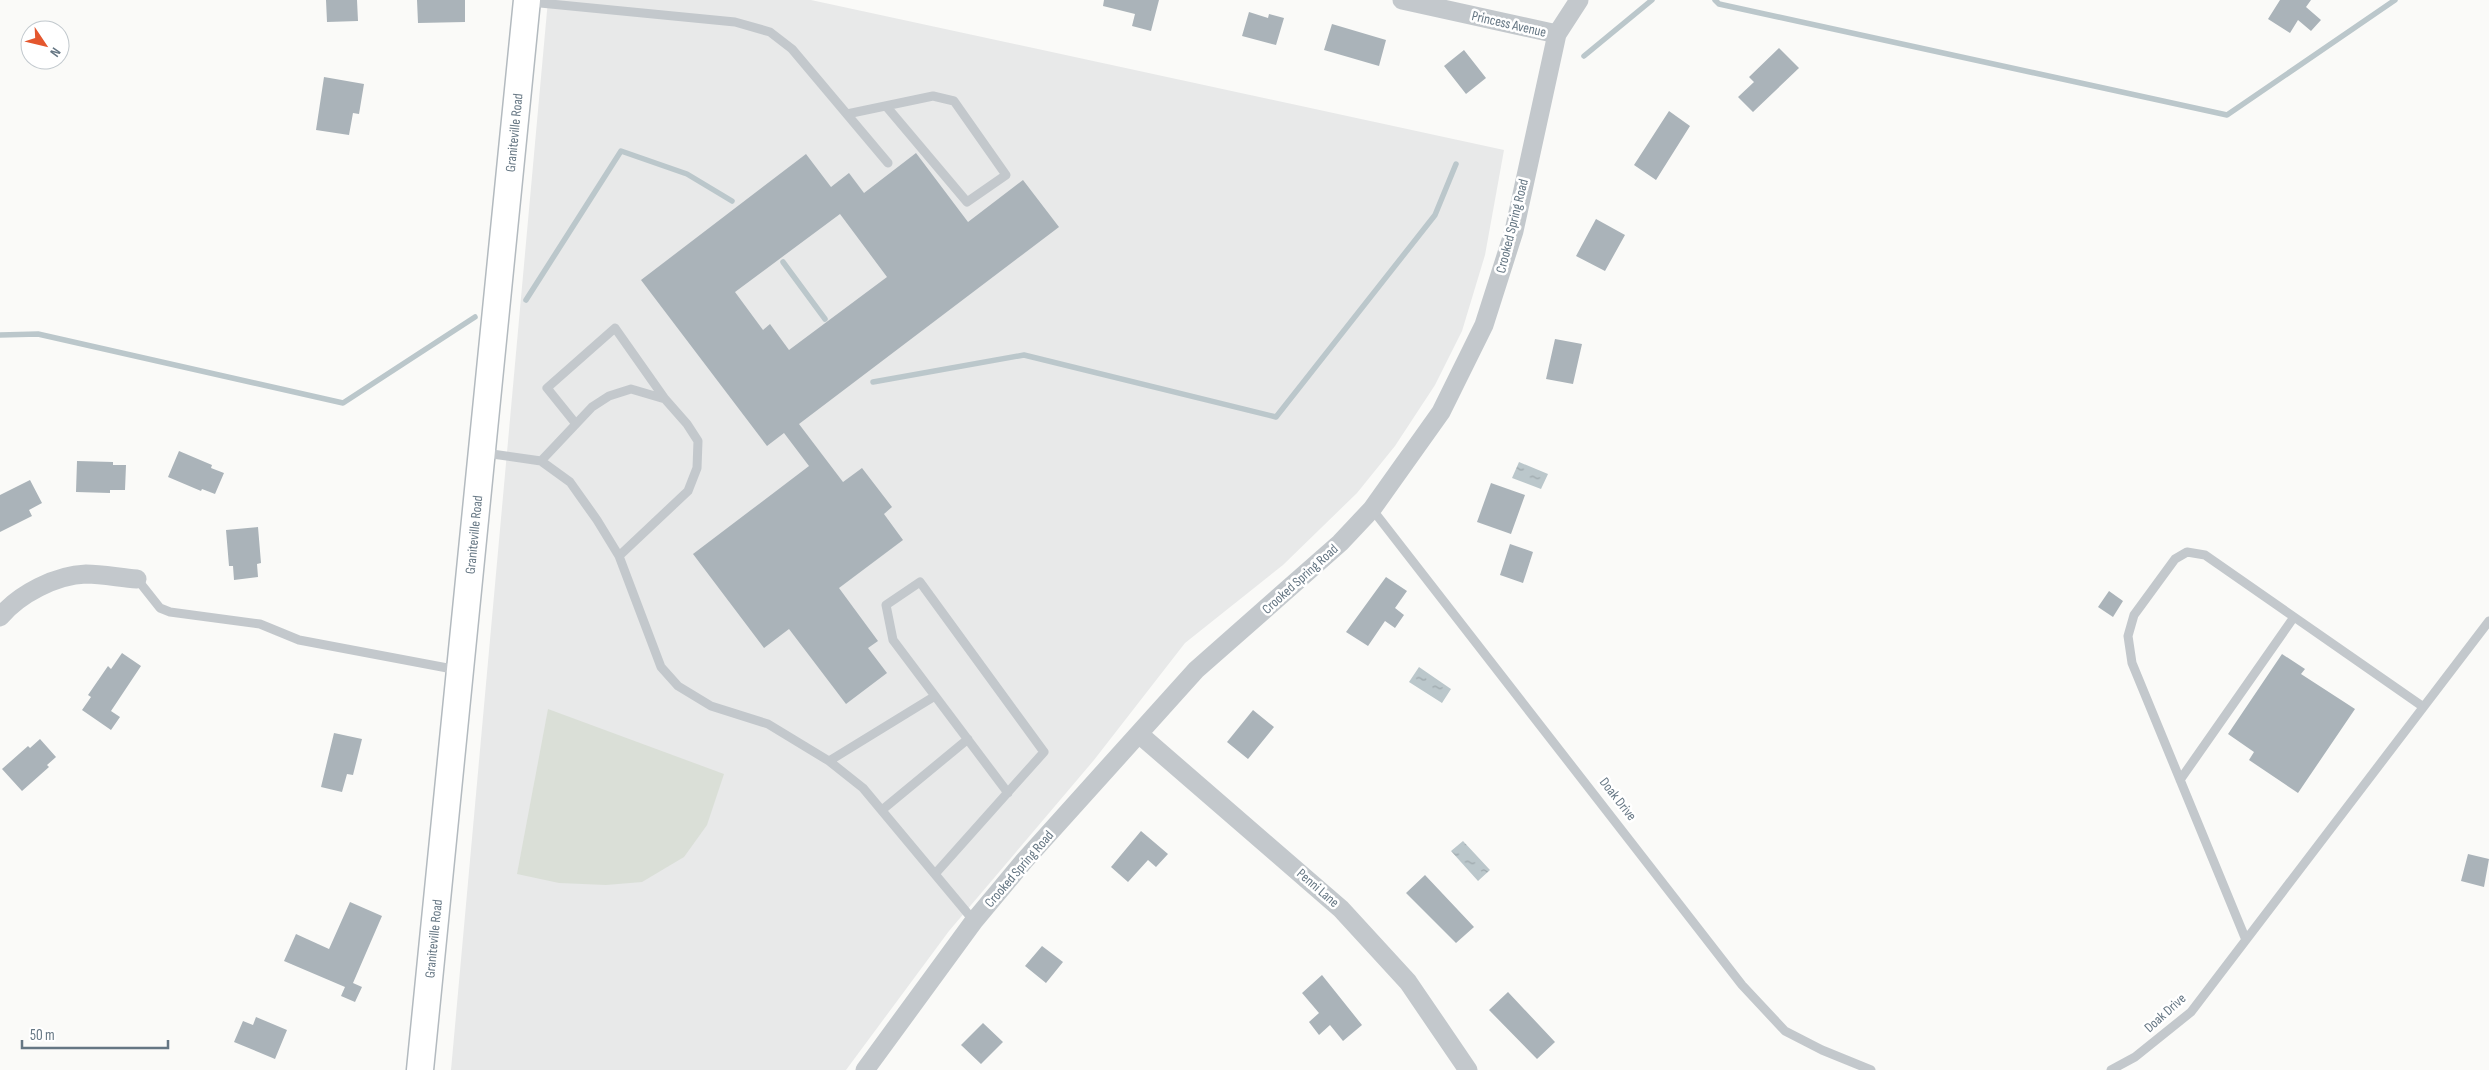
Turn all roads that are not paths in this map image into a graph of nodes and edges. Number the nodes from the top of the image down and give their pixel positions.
1 (1402, 0) edge
2 (1580, 0) edge
3 (527, 1) edge
4 (1557, 34) junction
5 (886, 106) junction
6 (847, 114) junction
7 (888, 163) dead end
8 (665, 399) junction
9 (576, 424) junction
10 (482, 452) junction
11 (541, 461) junction
12 (1372, 509) junction
13 (619, 556) junction
14 (137, 579) joint
15 (0, 616) edge
16 (2294, 618) junction
17 (2489, 621) edge
18 (460, 671) junction
19 (935, 696) junction
20 (2422, 706) junction
21 (1139, 734) junction
22 (968, 739) junction
23 (829, 761) junction
24 (2180, 780) junction
25 (1008, 793) junction
26 (882, 810) junction
27 (935, 874) junction
28 (974, 921) junction
29 (2246, 940) junction
30 (420, 1070) edge
31 (865, 1070) edge
32 (1468, 1070) edge
33 (1870, 1070) edge
34 (2111, 1070) edge

1 - 4 street, Princess Avenue
2 - 4 street, Crooked Spring Road
3 - 6 lane
3 - 10 main road, Graniteville Road
4 - 12 street, Crooked Spring Road
5 - 5 lane
5 - 6 lane
6 - 7 lane
8 - 9 lane
8 - 9 lane
8 - 13 lane
9 - 11 lane
10 - 11 lane
10 - 18 main road, Graniteville Road
11 - 13 lane
12 - 21 street, Crooked Spring Road
12 - 33 lane, Doak Drive
13 - 23 lane
14 - 15 street
14 - 18 lane
16 - 20 lane
16 - 24 lane
16 - 24 lane
17 - 20 lane, Doak Drive
18 - 30 main road, Graniteville Road
19 - 22 lane
19 - 23 lane
19 - 25 lane
20 - 29 lane, Doak Drive
21 - 28 street, Crooked Spring Road
21 - 32 street, Penni Lane
22 - 25 lane
22 - 26 lane
23 - 26 lane
24 - 29 lane
25 - 27 lane
26 - 27 lane
27 - 28 lane
28 - 31 street, Crooked Spring Road
29 - 34 lane, Doak Drive

